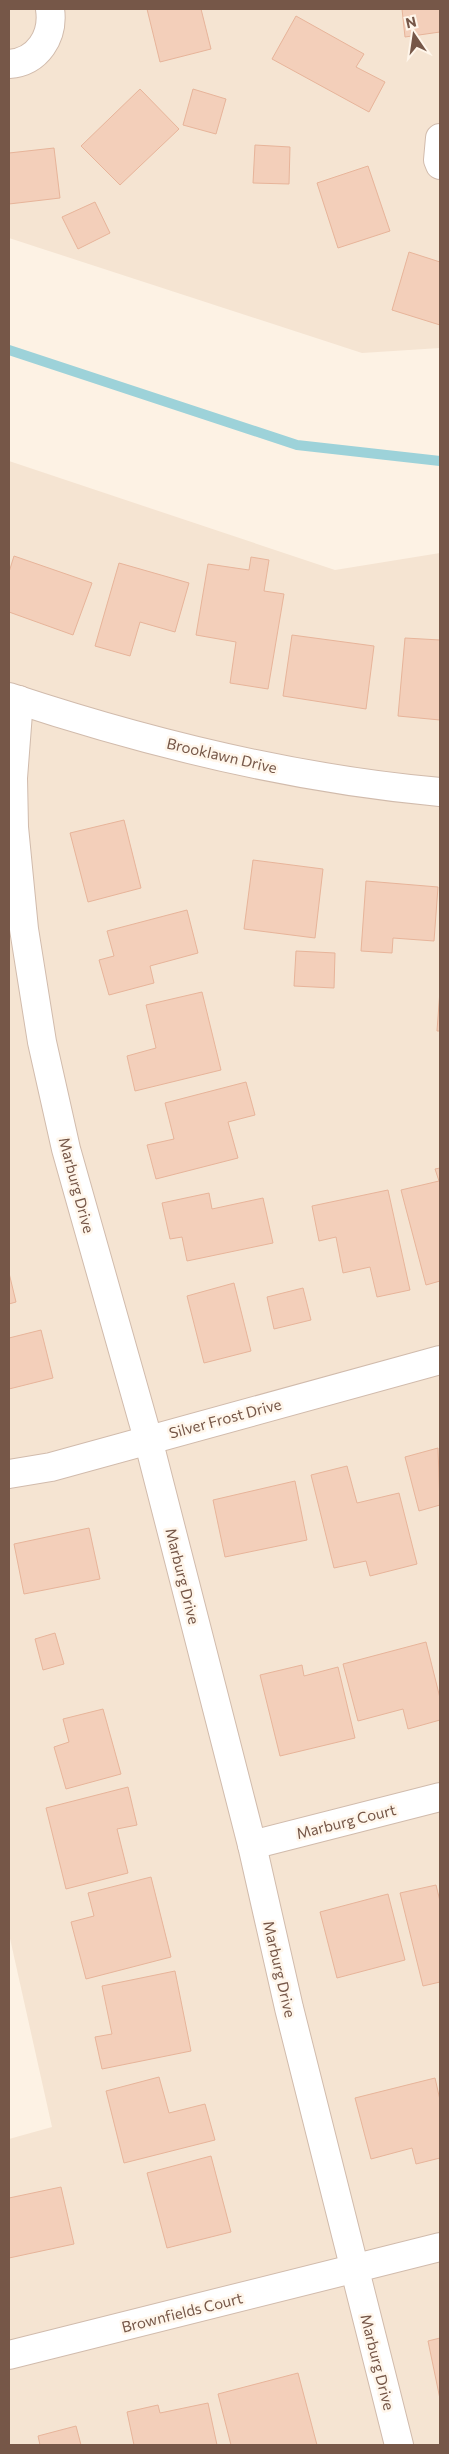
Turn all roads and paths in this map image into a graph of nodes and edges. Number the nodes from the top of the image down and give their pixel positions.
1 (50, 9) edge
2 (9, 64) edge
3 (440, 138) edge
4 (440, 165) edge
5 (14, 698) edge
6 (440, 792) edge
7 (440, 1360) edge
8 (148, 1439) junction
9 (9, 1474) edge
10 (440, 1797) edge
11 (252, 1845) junction
12 (440, 2247) edge
13 (355, 2269) junction
14 (9, 2355) edge
15 (398, 2445) edge

1 - 2 street
3 - 4 street
5 - 6 street, Brooklawn Drive
5 - 8 street, Marburg Drive
7 - 8 street, Silver Frost Drive
8 - 9 street, Silver Frost Drive
8 - 11 street, Marburg Drive
10 - 11 street, Marburg Court
11 - 13 street, Marburg Drive
12 - 13 street, Brownfields Court
13 - 14 street, Brownfields Court
13 - 15 street, Marburg Drive

